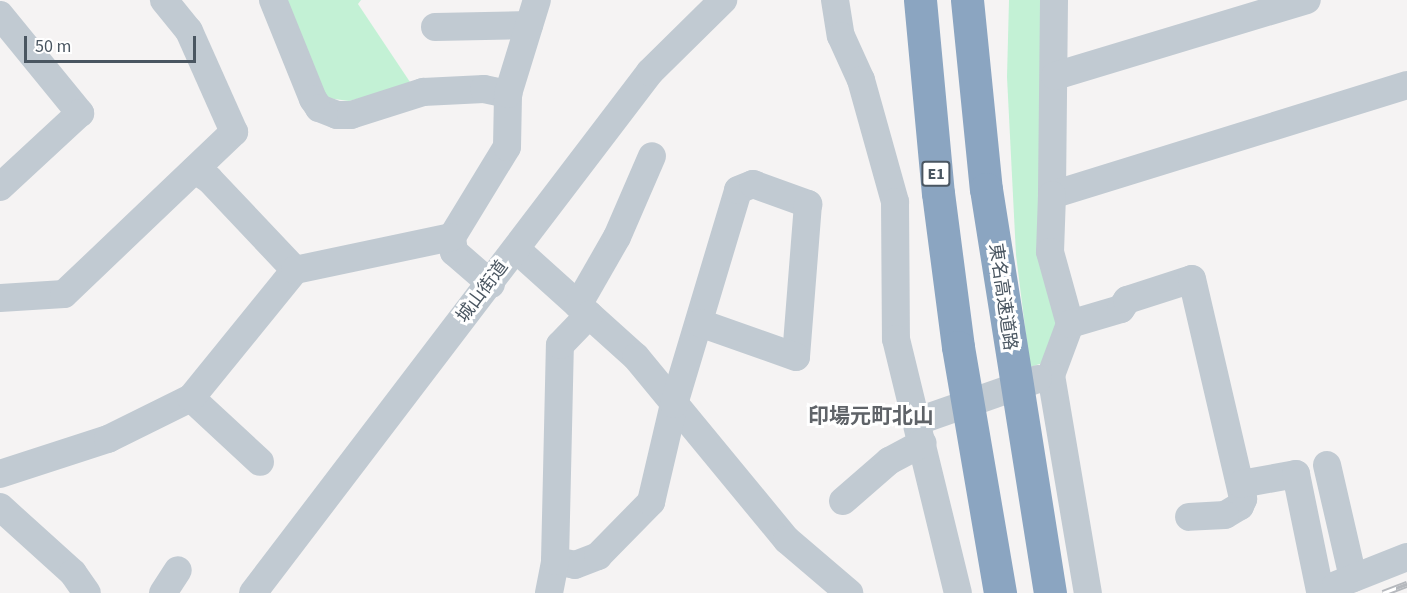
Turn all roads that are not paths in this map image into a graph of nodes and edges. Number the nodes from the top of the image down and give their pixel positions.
1 (273, 0) edge
2 (723, 0) edge
3 (835, 0) edge
4 (920, 0) edge
5 (967, 0) edge
6 (1054, 0) edge
7 (1307, 0) edge
8 (173, 3) edge
9 (533, 13) edge
10 (0, 15) edge
11 (435, 27) dead end
12 (1055, 76) junction
13 (1407, 85) edge
14 (508, 94) junction
15 (652, 156) dead end
16 (195, 170) junction
17 (0, 187) edge
18 (1052, 195) junction
19 (452, 237) junction
20 (516, 249) junction
21 (295, 270) junction
22 (491, 284) junction
23 (0, 298) edge
24 (584, 310) junction
25 (700, 323) junction
26 (1070, 324) junction
27 (1051, 375) junction
28 (191, 398) junction
29 (674, 404) junction
30 (921, 432) junction
31 (260, 462) dead end
32 (1327, 465) dead end
33 (0, 474) edge
34 (1241, 484) junction
35 (843, 501) dead end
36 (0, 507) edge
37 (1189, 517) dead end
38 (1407, 557) edge
39 (555, 561) junction
40 (1353, 578) junction
41 (841, 590) edge
42 (1317, 592) edge
43 (87, 593) edge
44 (253, 593) edge
45 (549, 593) edge
46 (958, 593) edge
47 (1000, 593) edge
48 (1050, 593) edge
49 (1088, 593) edge

1 - 14 street
2 - 20 street, 城山街道
3 - 30 street
4 - 47 highway, E1
5 - 48 highway, 東名高速道路
6 - 12 street
7 - 12 street
8 - 16 street
9 - 11 street
9 - 14 street
10 - 17 street
12 - 18 street
13 - 18 street
14 - 19 street
15 - 24 street
16 - 21 street
16 - 23 street
18 - 26 street
19 - 21 street
19 - 22 street
20 - 22 street, 城山街道
20 - 24 street
21 - 28 street
22 - 44 street, 城山街道
24 - 29 street
24 - 39 street
25 - 25 street
25 - 29 street
26 - 27 street
26 - 34 street
27 - 30 street
27 - 49 street
28 - 31 street
28 - 33 street
29 - 39 street
29 - 41 street
30 - 35 street
30 - 46 street
32 - 40 street
34 - 37 street
34 - 42 street
36 - 43 street
38 - 40 street
39 - 45 street
40 - 42 street

